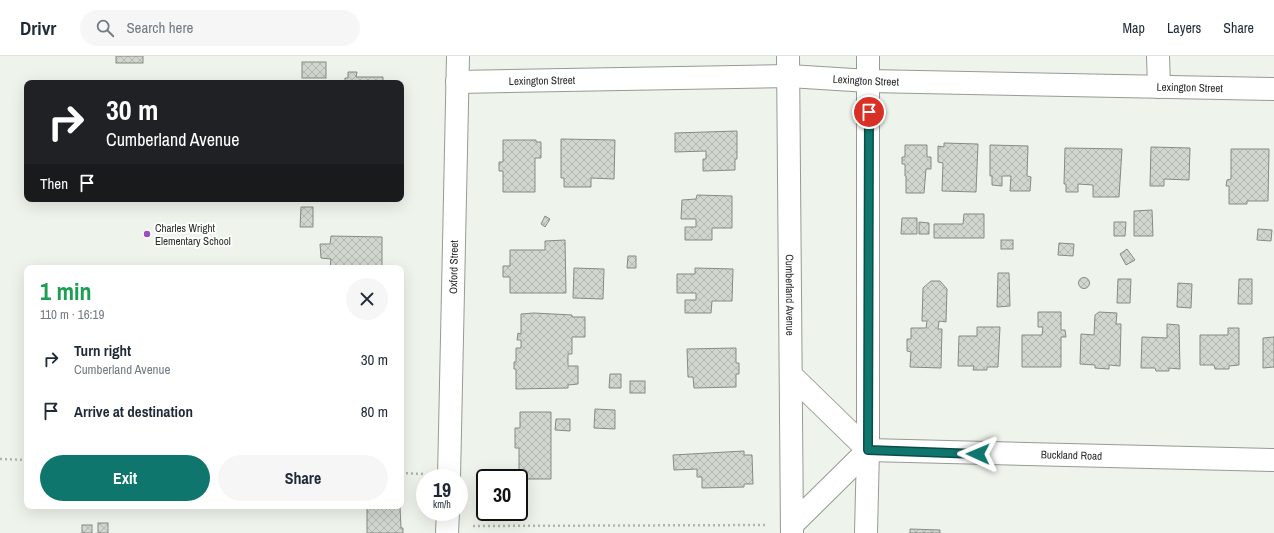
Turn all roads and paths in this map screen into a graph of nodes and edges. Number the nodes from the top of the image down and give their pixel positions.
1 (458, 56) edge
2 (868, 56) edge
3 (1158, 56) edge
4 (789, 66) edge
5 (869, 81) junction
6 (457, 82) junction
7 (1158, 87) junction
8 (1274, 89) edge
9 (791, 375) junction
10 (868, 450) junction
11 (0, 459) edge
12 (24, 460) edge
13 (1274, 460) edge
14 (449, 469) edge
15 (448, 521) edge
16 (468, 526) dead end
17 (786, 528) edge
18 (447, 533) edge
19 (866, 533) edge

1 - 6 street, Oxford Street
2 - 5 street
3 - 7 street
4 - 5 street, Lexington Street
4 - 6 street, Lexington Street
4 - 9 street, Cumberland Avenue
5 - 7 street, Lexington Street
5 - 10 street
6 - 14 street, Oxford Street
7 - 8 street, Lexington Street
9 - 10 street
9 - 17 street, Cumberland Avenue
10 - 13 street, Buckland Road
10 - 17 street
10 - 19 street
11 - 12 path
15 - 18 street
16 - 17 path

